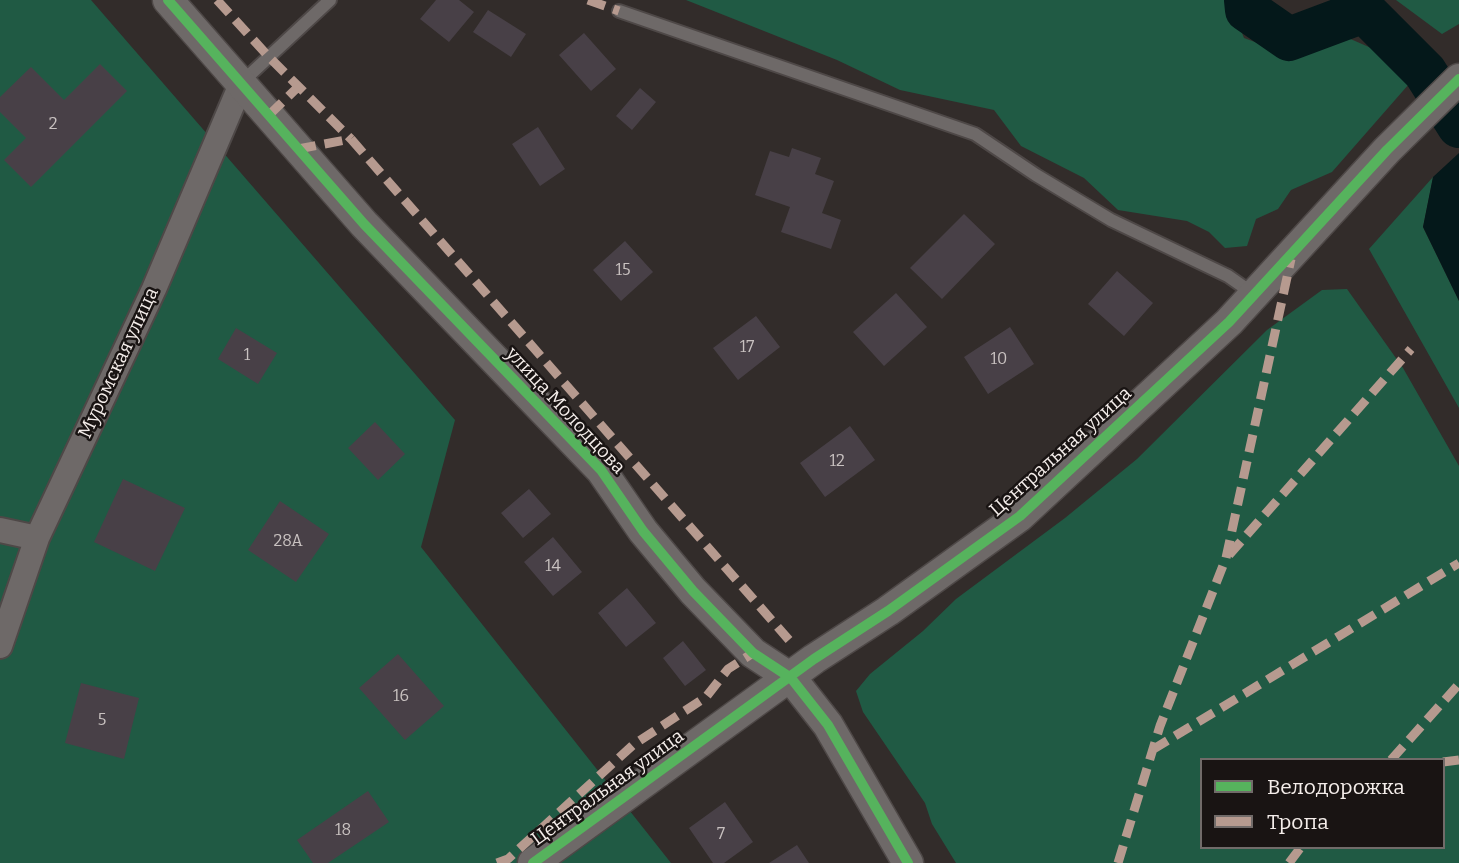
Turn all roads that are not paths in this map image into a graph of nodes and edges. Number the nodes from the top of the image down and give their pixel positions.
1 (168, 0) edge
2 (330, 0) edge
3 (619, 11) dead end
4 (1459, 79) edge
5 (242, 82) junction
6 (1255, 295) junction
7 (0, 530) edge
8 (37, 538) junction
9 (0, 646) edge
10 (791, 678) junction
11 (533, 863) edge
12 (908, 863) edge

1 - 5 street, улица Молодцова
2 - 5 lane
3 - 6 lane
4 - 6 street, Центральная улица
5 - 8 street, Муромская улица
5 - 10 street, улица Молодцова
6 - 10 street, Центральная улица
7 - 8 street
8 - 9 street, Муромская улица
10 - 11 street, Центральная улица
10 - 12 street, улица Молодцова

